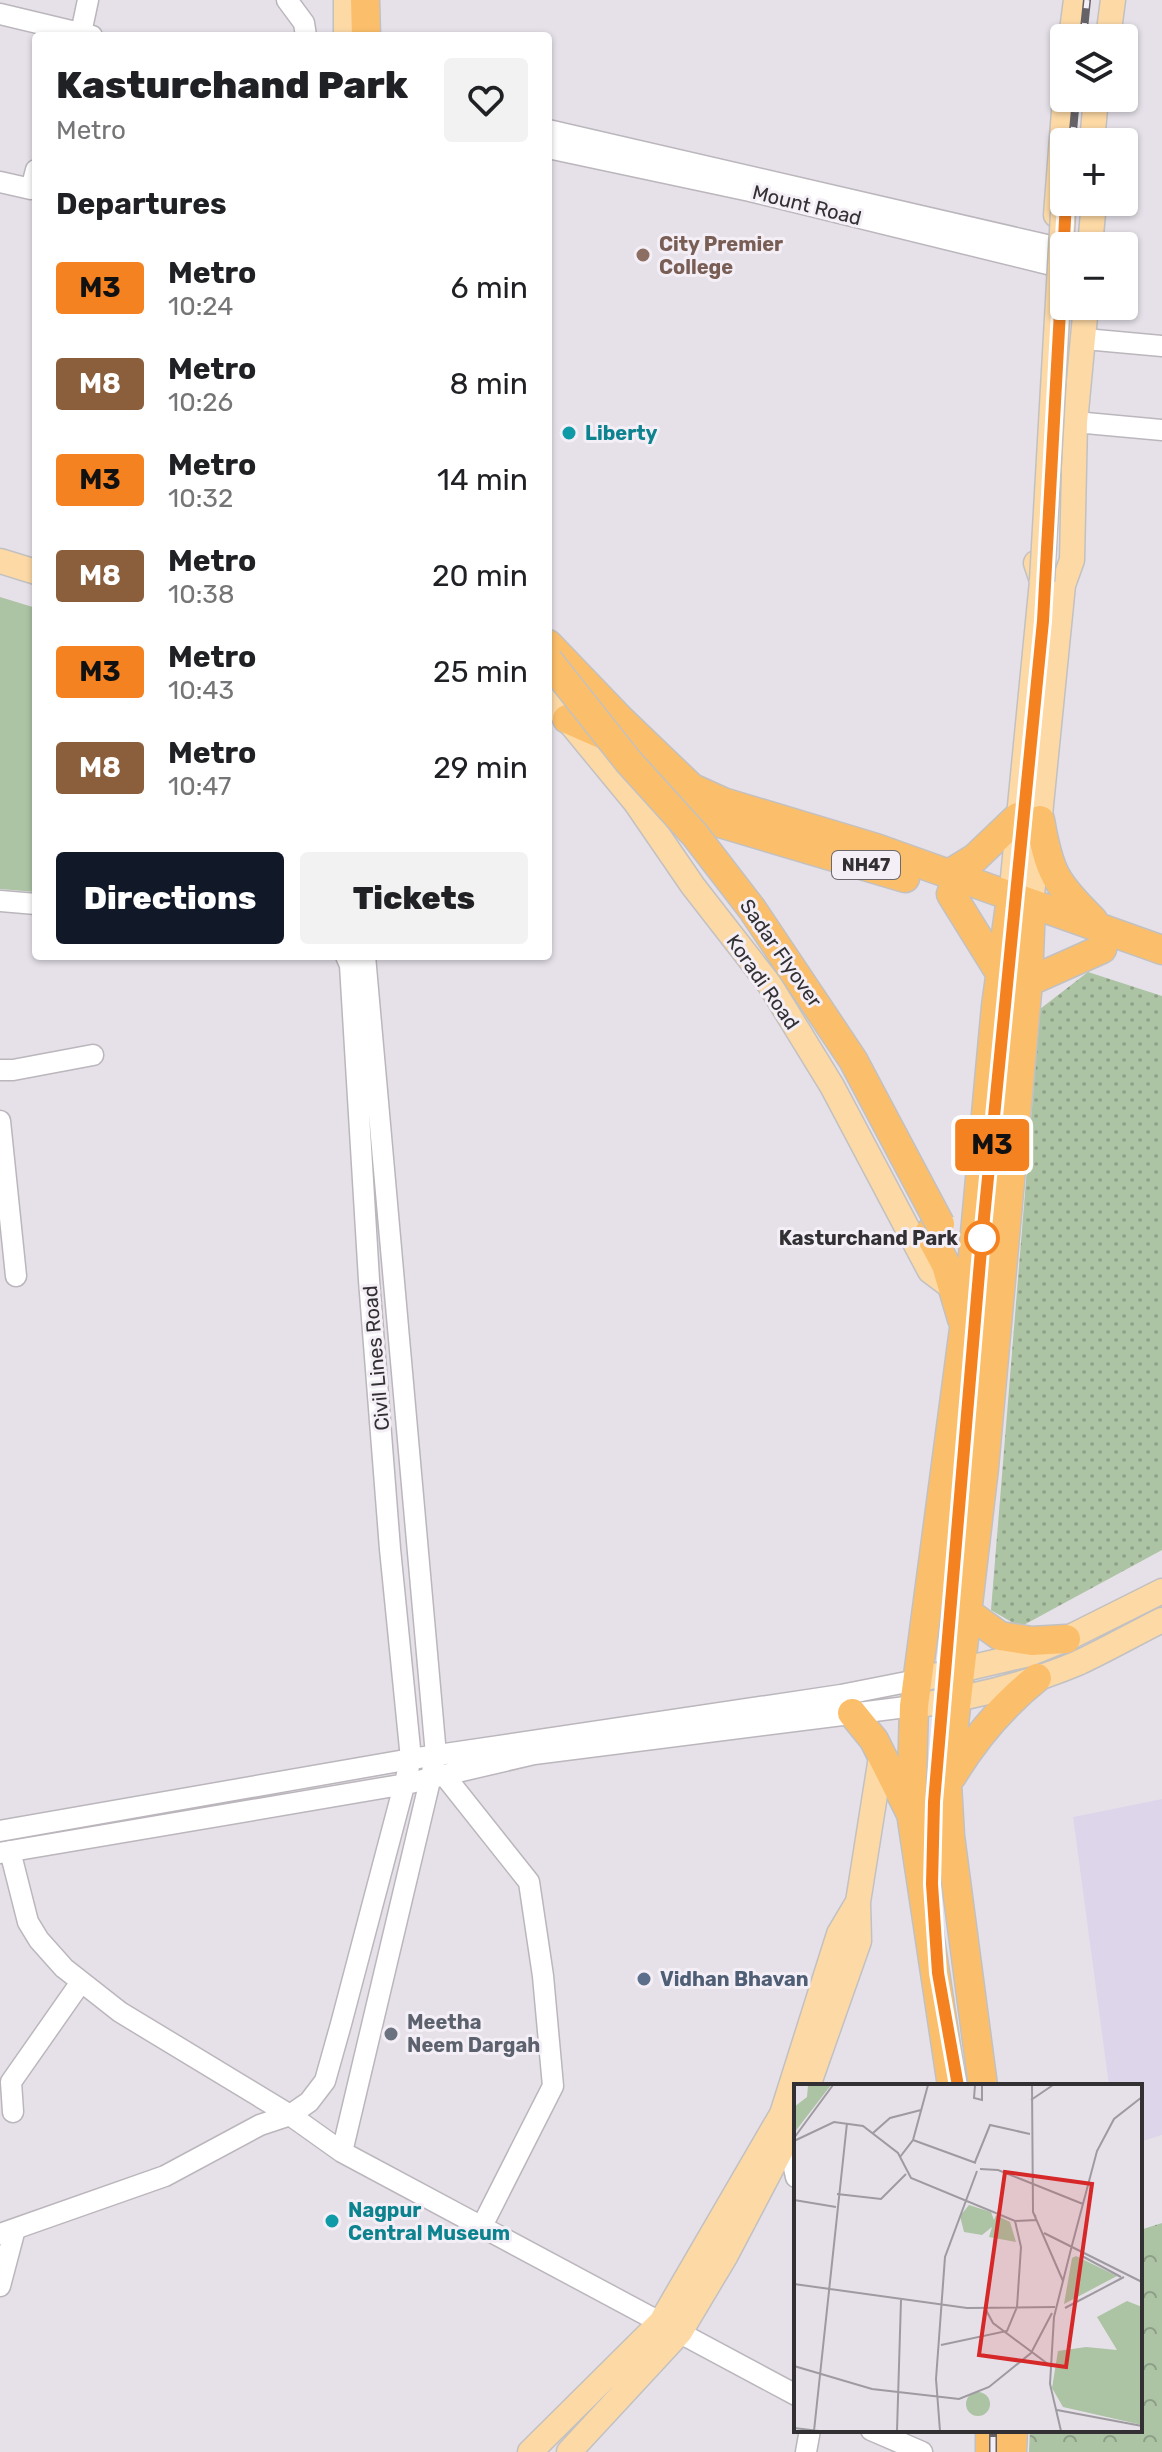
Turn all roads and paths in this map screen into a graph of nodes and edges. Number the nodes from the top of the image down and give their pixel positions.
1 (88, 0) edge
2 (287, 0) edge
3 (376, 0) edge
4 (1079, 0) edge
5 (1111, 0) edge
6 (353, 2) edge
7 (0, 14) edge
8 (1076, 24) edge
9 (1108, 24) edge
10 (72, 32) edge
11 (80, 32) edge
12 (305, 32) edge
13 (347, 32) edge
14 (356, 32) edge
15 (364, 32) edge
16 (378, 32) edge
17 (1064, 112) edge
18 (552, 131) edge
19 (552, 149) edge
20 (0, 182) edge
21 (32, 185) edge
22 (1063, 216) edge
23 (1060, 232) edge
24 (1050, 255) edge
25 (1050, 255) edge
26 (1054, 320) edge
27 (1077, 320) edge
28 (1086, 320) edge
29 (1085, 339) junction
30 (1162, 346) edge
31 (1075, 422) junction
32 (1162, 430) edge
33 (0, 561) edge
34 (32, 571) edge
35 (1052, 583) junction
36 (552, 648) edge
37 (552, 665) edge
38 (552, 683) edge
39 (552, 701) edge
40 (567, 719) junction
41 (722, 813) junction
42 (1029, 819) junction
43 (950, 884) junction
44 (0, 901) edge
45 (32, 904) edge
46 (1020, 909) junction
47 (1101, 938) junction
48 (1162, 950) edge
49 (348, 960) edge
50 (365, 960) edge
51 (1162, 968) edge
52 (1000, 973) junction
53 (1028, 982) junction
54 (93, 1055) dead end
55 (0, 1070) edge
56 (0, 1121) edge
57 (934, 1228) junction
58 (16, 1276) dead end
59 (960, 1281) junction
60 (999, 1297) junction
61 (1162, 1591) edge
62 (967, 1612) junction
63 (1162, 1620) edge
64 (1066, 1639) junction
65 (960, 1670) junction
66 (1037, 1678) junction
67 (916, 1693) junction
68 (956, 1700) junction
69 (852, 1713) junction
70 (436, 1755) junction
71 (881, 1757) junction
72 (411, 1759) junction
73 (436, 1777) junction
74 (406, 1784) junction
75 (947, 1784) junction
76 (911, 1813) junction
77 (0, 1831) edge
78 (5, 1852) edge
79 (858, 1902) junction
80 (81, 1982) junction
81 (799, 2084) edge
82 (809, 2084) edge
83 (952, 2084) edge
84 (983, 2084) edge
85 (13, 2112) dead end
86 (290, 2115) junction
87 (789, 2123) edge
88 (342, 2152) junction
89 (794, 2162) edge
90 (482, 2226) junction
91 (8, 2231) edge
92 (0, 2286) edge
93 (670, 2327) junction
94 (794, 2394) edge
95 (810, 2432) edge
96 (876, 2432) edge
97 (1013, 2432) edge
98 (530, 2452) edge
99 (569, 2452) edge
100 (806, 2452) edge
101 (922, 2452) edge
102 (1012, 2452) edge

1 - 11 street
2 - 12 street
3 - 16 main road
4 - 8 main road
5 - 9 main road
6 - 13 main road
6 - 14 highway
6 - 15 highway
7 - 10 street
17 - 23 main road
18 - 24 street
19 - 25 street, Mount Road
20 - 21 street
22 - 35 main road, bridge
26 - 35 main road
27 - 35 main road
28 - 29 main road
29 - 30 street
29 - 31 main road
31 - 32 street
31 - 35 main road
33 - 34 main road
35 - 42 main road
36 - 41 highway, NH47
37 - 57 highway, Sadar Flyover, bridge
38 - 57 highway, Sadar Flyover
39 - 40 main road, Koradi Road
40 - 41 highway
40 - 59 main road, Koradi Road
41 - 43 highway, NH47
42 - 43 highway
42 - 46 main road
42 - 47 highway
43 - 46 highway, NH47
43 - 52 highway
44 - 45 street
46 - 47 highway
46 - 52 highway
46 - 53 highway
47 - 48 highway
47 - 51 highway
47 - 53 highway
49 - 72 street, Civil Lines Road
50 - 70 street
52 - 59 highway
53 - 60 highway
54 - 55 street
56 - 58 street
57 - 59 highway, Sadar Flyover
59 - 60 highway
59 - 67 highway
60 - 62 highway
61 - 64 main road
62 - 64 highway
62 - 65 highway
63 - 66 main road
64 - 65 main road
65 - 67 main road
65 - 68 highway
66 - 68 main road
66 - 75 highway
67 - 68 main road
67 - 69 street
67 - 70 street
67 - 76 highway
68 - 75 highway
69 - 71 highway
69 - 73 street
70 - 72 street
70 - 73 street
71 - 76 highway
71 - 79 main road
72 - 74 street, Civil Lines Road
72 - 77 street
73 - 74 street
73 - 88 street
73 - 90 street
74 - 78 street
74 - 86 street, Civil Lines Road
75 - 84 highway
76 - 83 highway
78 - 80 street
79 - 81 main road
79 - 82 main road
80 - 85 street
80 - 86 street
86 - 88 street
86 - 91 street
87 - 89 street
87 - 93 main road
88 - 90 street
90 - 93 street
91 - 92 street
93 - 94 street
93 - 98 main road
93 - 99 main road
95 - 100 street
96 - 101 street
97 - 102 highway

